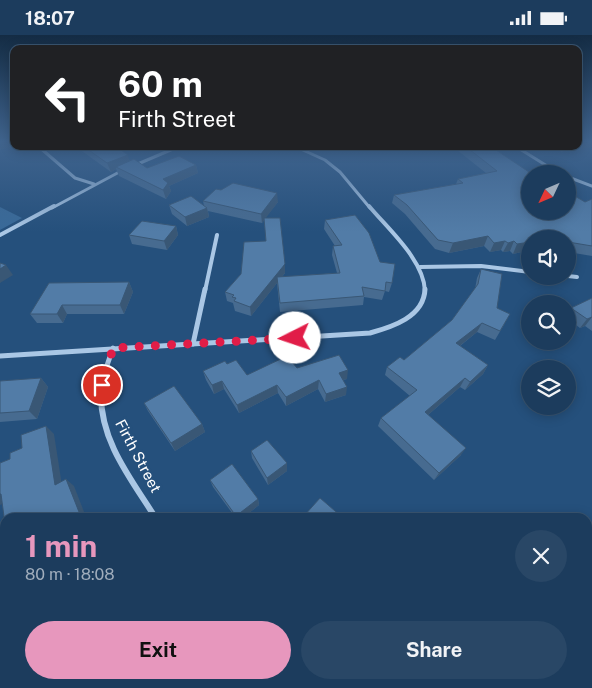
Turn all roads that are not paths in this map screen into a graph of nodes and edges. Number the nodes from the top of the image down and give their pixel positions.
1 (67, 171) edge
2 (122, 171) edge
3 (339, 171) edge
4 (576, 180) edge
5 (94, 184) junction
6 (592, 186) edge
7 (0, 235) edge
8 (217, 235) dead end
9 (420, 267) junction
10 (521, 270) edge
11 (192, 344) junction
12 (113, 348) junction
13 (0, 356) edge
14 (154, 513) edge

1 - 5 street
2 - 5 street
3 - 9 street
4 - 6 street
5 - 7 street
8 - 11 street
9 - 10 street
9 - 11 street
11 - 12 street
12 - 13 street
12 - 14 street, Firth Street

